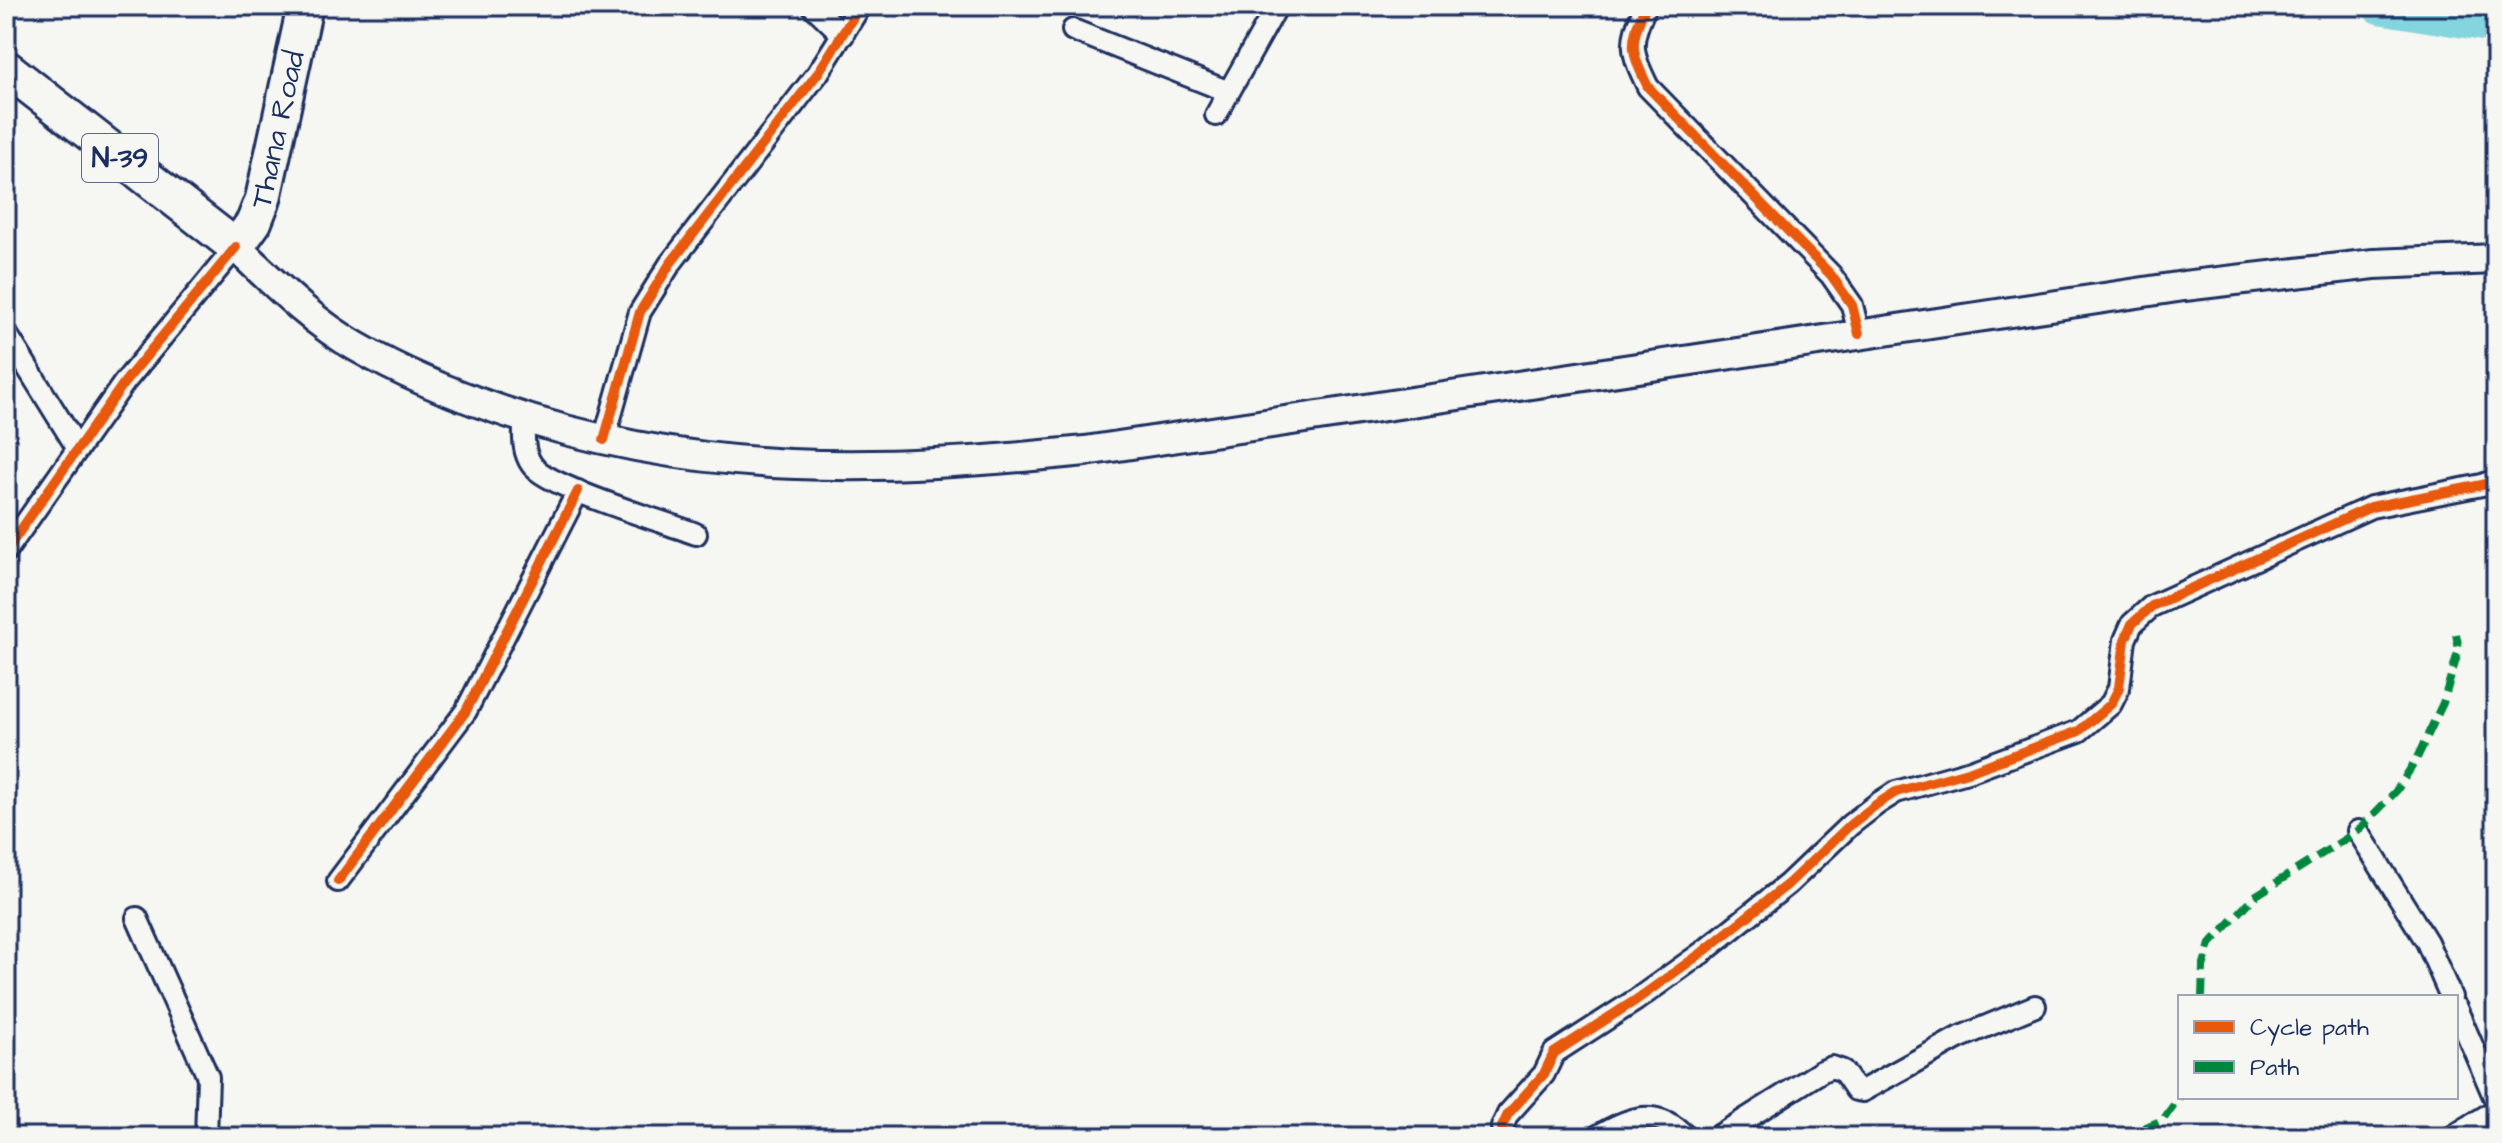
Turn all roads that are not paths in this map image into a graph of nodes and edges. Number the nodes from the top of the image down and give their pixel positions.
1 (305, 6) edge
2 (813, 6) edge
3 (860, 6) edge
4 (1277, 6) edge
5 (1646, 6) edge
6 (1073, 30) dead end
7 (843, 35) junction
8 (6, 68) edge
9 (1229, 92) junction
10 (1216, 115) dead end
11 (236, 247) junction
12 (2496, 259) edge
13 (6, 333) edge
14 (1859, 334) junction
15 (524, 418) junction
16 (604, 440) junction
17 (78, 449) junction
18 (2496, 480) edge
19 (578, 491) junction
20 (696, 534) dead end
21 (6, 551) edge
22 (2358, 831) dead end
23 (338, 881) dead end
24 (137, 918) dead end
25 (2450, 995) edge
26 (2035, 1006) dead end
27 (2458, 1013) edge
28 (2496, 1101) edge
29 (2496, 1110) edge
30 (206, 1137) edge
31 (1505, 1137) edge
32 (1596, 1137) edge
33 (1686, 1137) edge
34 (1717, 1137) edge
35 (2452, 1137) edge

1 - 11 highway, Thana Road
2 - 7 street
3 - 7 street
4 - 9 street
5 - 14 street
6 - 9 street
7 - 16 street
8 - 11 highway, N-39
9 - 10 street
11 - 15 main road
11 - 17 street
12 - 14 main road
13 - 17 street
14 - 16 main road
15 - 16 main road
15 - 19 street
17 - 21 street
18 - 31 street
19 - 20 street
19 - 23 street
22 - 25 street
24 - 30 street
26 - 34 street
27 - 28 street
29 - 35 street
32 - 33 street

